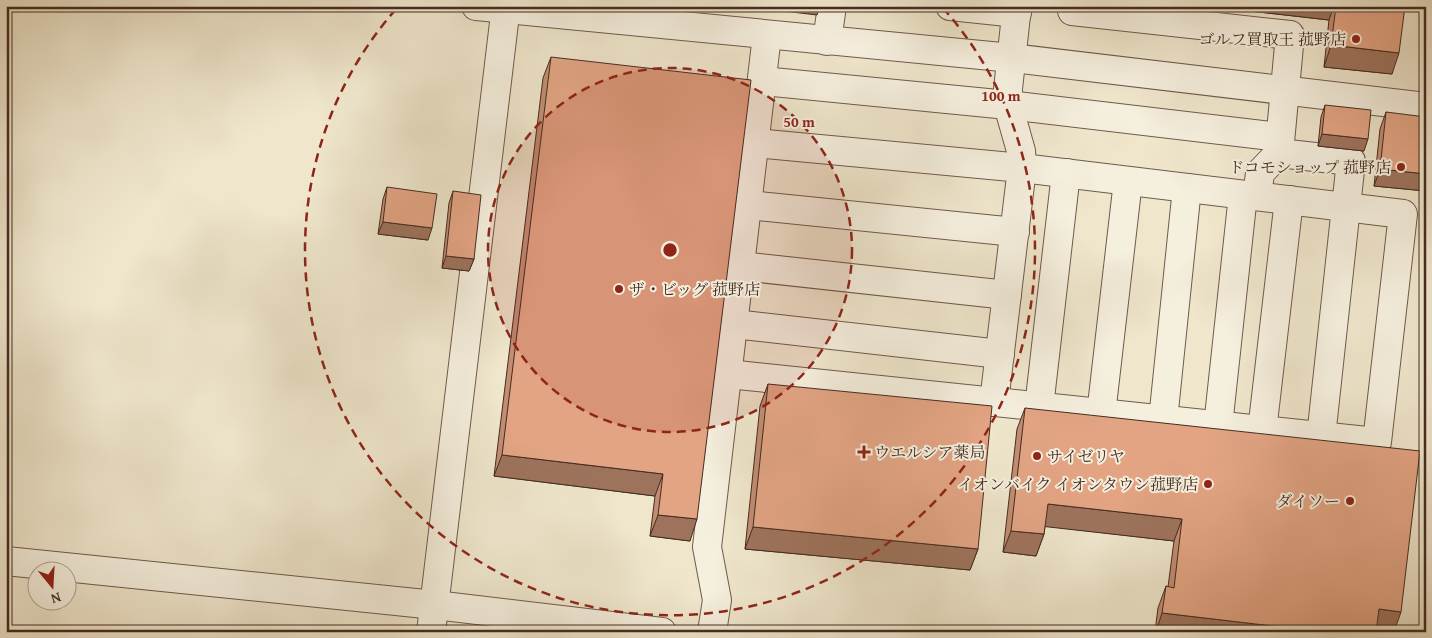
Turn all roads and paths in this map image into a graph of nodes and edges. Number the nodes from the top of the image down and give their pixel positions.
1 (476, 6) edge
2 (832, 6) edge
3 (950, 6) edge
4 (1072, 6) edge
5 (506, 8) edge
6 (1017, 10) edge
7 (767, 35) junction
8 (827, 41) junction
9 (1012, 58) junction
10 (762, 81) junction
11 (1284, 91) junction
12 (1008, 105) junction
13 (1426, 108) edge
14 (755, 143) junction
15 (1280, 145) junction
16 (1022, 168) junction
17 (1066, 174) junction
18 (1128, 181) junction
19 (1187, 188) junction
20 (1250, 195) junction
21 (1289, 200) junction
22 (748, 206) junction
23 (1347, 207) junction
24 (1014, 232) junction
25 (741, 266) junction
26 (1007, 295) junction
27 (734, 324) junction
28 (1000, 354) junction
29 (728, 374) junction
30 (994, 402) junction
31 (1039, 407) junction
32 (1101, 414) junction
33 (1163, 420) junction
34 (1218, 426) junction
35 (1262, 431) junction
36 (1321, 437) junction
37 (6, 561) edge
38 (435, 605) junction
39 (432, 632) edge
40 (662, 632) edge
41 (712, 632) edge

1 - 5 street
2 - 8 street
3 - 6 street
4 - 11 street
5 - 7 street
5 - 38 street
6 - 9 street
7 - 8 street
7 - 10 street
8 - 9 street
9 - 11 street
9 - 12 street
10 - 12 street
10 - 14 street
11 - 13 street
11 - 15 street
12 - 15 street
12 - 16 street
14 - 16 street
14 - 22 street
15 - 20 street
15 - 23 street
16 - 17 street
16 - 24 street
17 - 18 street
17 - 31 street
18 - 19 street
18 - 32 street
19 - 20 street
19 - 33 street
20 - 21 street
20 - 34 street
21 - 23 street
21 - 35 street
22 - 24 street
22 - 25 street
23 - 36 street
23 - 36 street
24 - 26 street
25 - 26 street
25 - 27 street
26 - 28 street
27 - 28 street
27 - 29 street
28 - 30 street
29 - 30 street
29 - 41 street
30 - 31 street
31 - 32 street
32 - 33 street
33 - 34 street
34 - 35 street
35 - 36 street
37 - 38 street
38 - 39 street
38 - 40 street

